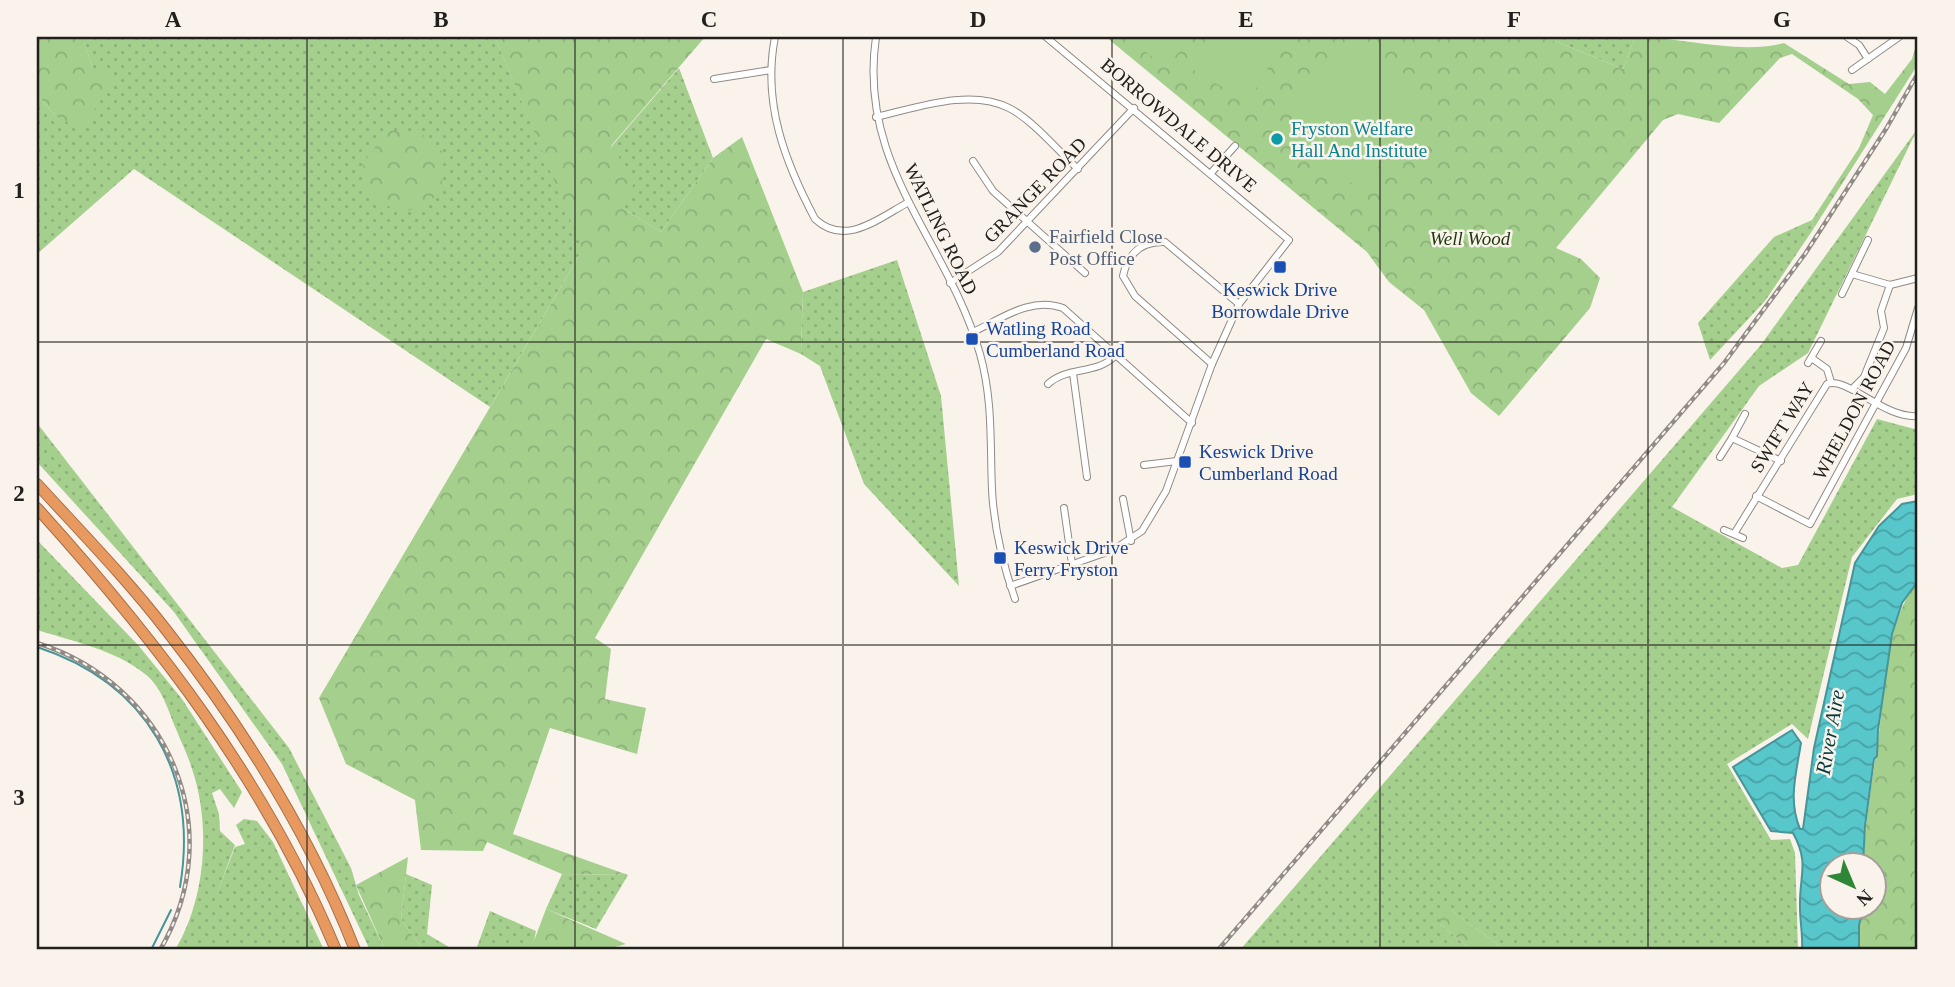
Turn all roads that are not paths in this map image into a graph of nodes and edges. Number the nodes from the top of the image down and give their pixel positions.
1 (775, 37) edge
2 (876, 37) edge
3 (1046, 37) edge
4 (1847, 37) edge
5 (1899, 37) edge
6 (1868, 59) junction
7 (771, 70) junction
8 (1852, 70) dead end
9 (714, 79) dead end
10 (1135, 108) junction
11 (876, 117) junction
12 (1235, 146) dead end
13 (973, 161) dead end
14 (1078, 169) junction
15 (1211, 173) junction
16 (907, 203) junction
17 (1027, 223) junction
18 (1868, 240) dead end
19 (1085, 274) dead end
20 (1853, 274) junction
21 (1918, 278) edge
22 (950, 284) junction
23 (1890, 285) junction
24 (1842, 295) dead end
25 (1239, 304) junction
26 (1918, 308) edge
27 (973, 332) junction
28 (1821, 341) dead end
29 (1115, 356) junction
30 (1212, 364) junction
31 (1073, 373) junction
32 (1831, 382) junction
33 (1048, 384) dead end
34 (1852, 389) junction
35 (1876, 405) junction
36 (1745, 414) dead end
37 (1918, 416) edge
38 (1192, 423) junction
39 (1732, 439) junction
40 (1720, 457) dead end
41 (1177, 461) junction
42 (1781, 461) junction
43 (1144, 465) dead end
44 (1087, 477) dead end
45 (37, 484) edge
46 (1756, 496) junction
47 (1123, 499) dead end
48 (37, 508) edge
49 (1064, 508) dead end
50 (1724, 530) dead end
51 (1734, 534) junction
52 (1743, 538) dead end
53 (1131, 541) junction
54 (1072, 564) junction
55 (1010, 586) junction
56 (1015, 599) dead end
57 (336, 950) edge
58 (355, 950) edge

1 - 7 street
2 - 11 street, WATLING ROAD
3 - 10 street, BORROWDALE DRIVE
4 - 6 street
5 - 6 street
6 - 8 street
7 - 9 street
7 - 16 street
10 - 14 street, GRANGE ROAD
10 - 15 street, BORROWDALE DRIVE
11 - 14 street
11 - 16 street, WATLING ROAD
12 - 15 street
13 - 17 street
14 - 17 street, GRANGE ROAD
15 - 25 street, BORROWDALE DRIVE
16 - 22 street, WATLING ROAD
17 - 19 street
17 - 22 street, GRANGE ROAD
18 - 20 street
20 - 23 street
20 - 24 street
21 - 23 street
22 - 27 street, WATLING ROAD
23 - 34 street
25 - 30 street
25 - 30 street
26 - 35 street, WHELDON ROAD
27 - 29 street
27 - 55 street, WATLING ROAD
28 - 32 street
29 - 31 street
29 - 38 street
30 - 38 street
31 - 33 street
31 - 44 street
32 - 34 street, SWIFT WAY
32 - 42 street, SWIFT WAY
34 - 35 street, SWIFT WAY
35 - 37 street, SWIFT WAY
35 - 46 street, WHELDON ROAD
36 - 39 street
38 - 41 street
39 - 40 street
39 - 42 street
41 - 43 street
41 - 53 street
42 - 46 street, SWIFT WAY
45 - 58 highway
46 - 51 street, SWIFT WAY
47 - 53 street
48 - 57 highway
49 - 54 street
50 - 51 street
51 - 52 street
53 - 54 street
54 - 55 street
55 - 56 street, WATLING ROAD

